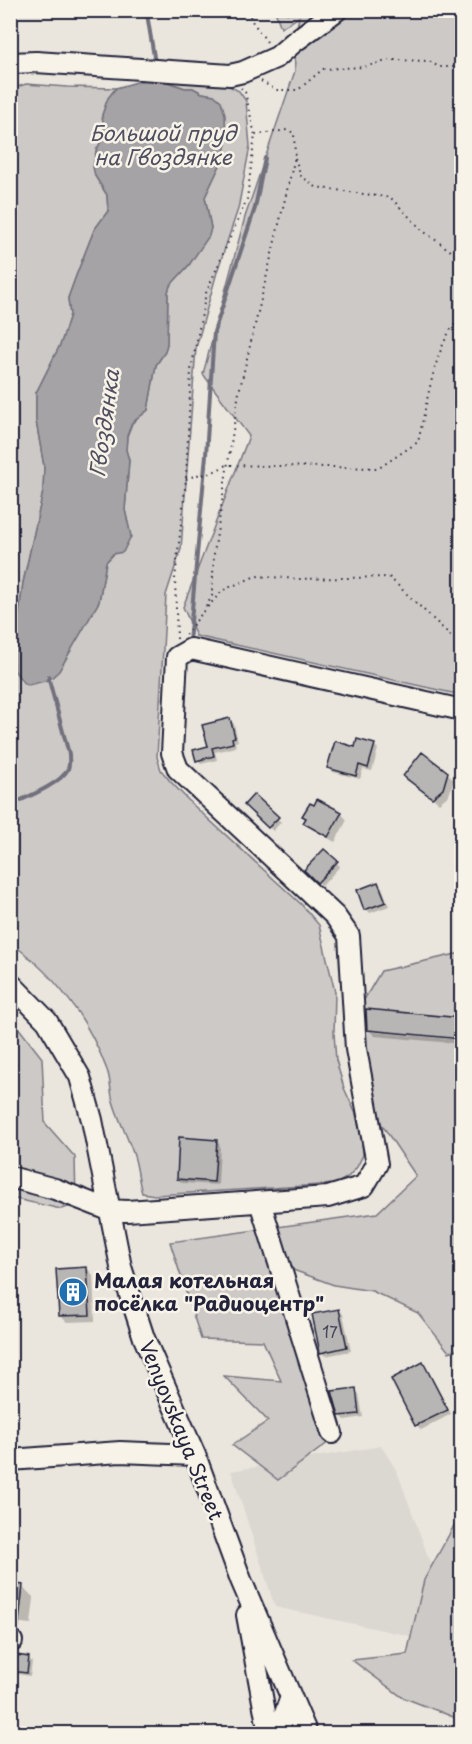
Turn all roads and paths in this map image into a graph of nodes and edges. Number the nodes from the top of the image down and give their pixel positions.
1 (248, 10) edge
2 (337, 10) edge
3 (277, 57) junction
4 (10, 63) edge
5 (462, 67) edge
6 (237, 73) junction
7 (255, 135) junction
8 (295, 157) junction
9 (462, 259) edge
10 (462, 319) edge
11 (227, 465) junction
12 (186, 479) junction
13 (202, 612) junction
14 (462, 638) edge
15 (462, 711) edge
16 (10, 983) edge
17 (10, 1178) edge
18 (260, 1202) junction
19 (109, 1210) junction
20 (332, 1433) dead end
21 (195, 1455) junction
22 (10, 1460) edge
23 (241, 1580) junction
24 (291, 1697) junction
25 (272, 1734) edge
26 (301, 1734) edge
27 (308, 1734) edge

1 - 3 path
2 - 3 street
3 - 6 street
4 - 6 street
5 - 6 path
6 - 7 path
7 - 8 path
7 - 12 path
8 - 9 path
8 - 11 path
10 - 11 path
11 - 12 path
11 - 13 path
12 - 13 path
13 - 14 path
15 - 18 street
16 - 19 street, Venyovskaya Street
17 - 19 street
18 - 19 street
18 - 20 street
19 - 21 street, Venyovskaya Street
21 - 22 street
21 - 23 street, Venyovskaya Street
23 - 24 street
23 - 25 street
24 - 25 street
24 - 27 street
25 - 26 street

